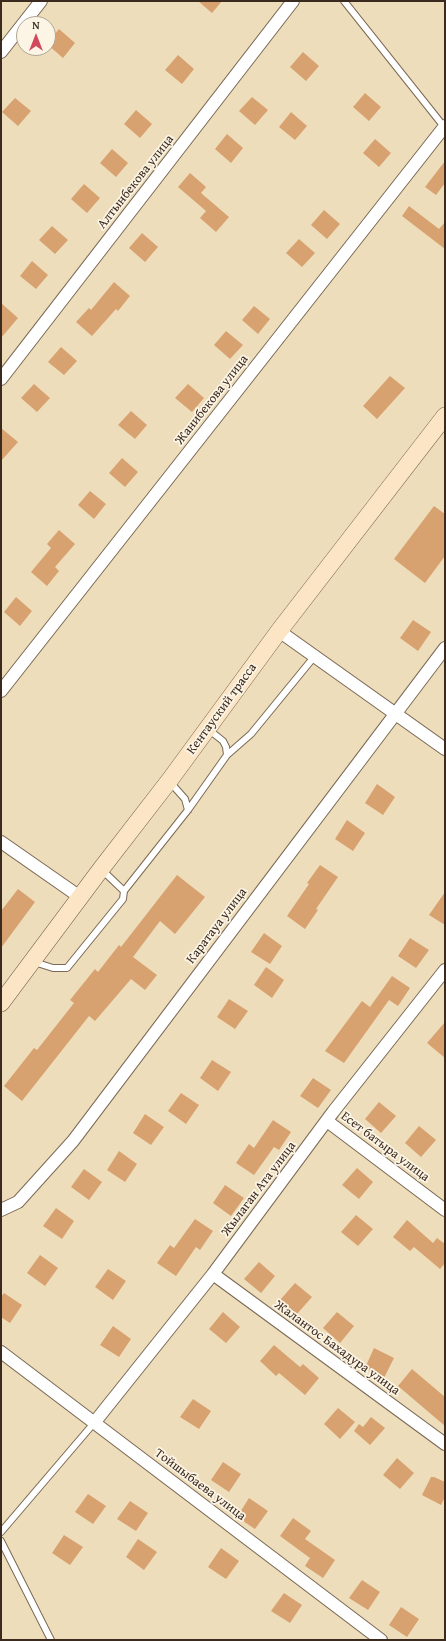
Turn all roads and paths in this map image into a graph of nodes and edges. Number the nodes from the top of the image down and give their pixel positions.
1 (41, 1) edge
2 (293, 1) edge
3 (344, 1) edge
4 (1, 52) edge
5 (445, 127) edge
6 (1, 379) edge
7 (445, 416) edge
8 (280, 631) junction
9 (445, 648) edge
10 (314, 657) junction
11 (1, 691) edge
12 (395, 714) junction
13 (208, 729) junction
14 (445, 749) edge
15 (227, 755) junction
16 (169, 781) junction
17 (188, 810) junction
18 (1, 842) edge
19 (101, 869) junction
20 (124, 891) junction
21 (80, 898) junction
22 (32, 962) junction
23 (444, 974) edge
24 (1, 1003) edge
25 (327, 1121) junction
26 (1, 1210) edge
27 (445, 1210) edge
28 (213, 1274) junction
29 (1, 1352) edge
30 (94, 1423) junction
31 (445, 1444) edge
32 (1, 1532) edge
33 (1, 1541) edge
34 (51, 1640) edge
35 (381, 1640) edge

1 - 4 street
2 - 6 street, Алтынбекова улица
3 - 5 lane
5 - 11 street, Жанибекова улица
7 - 8 main road, Кентауский трасса
8 - 10 street
8 - 13 main road, Кентауский трасса
9 - 12 street, Каратауа улица
10 - 12 street
10 - 15 lane
12 - 14 street
12 - 26 street, Каратауа улица
13 - 15 lane
13 - 16 main road, Кентауский трасса
15 - 17 lane
16 - 17 lane
16 - 19 main road, Кентауский трасса
17 - 20 lane
18 - 21 street
19 - 20 lane
19 - 21 main road, Кентауский трасса
20 - 22 lane
21 - 22 main road, Кентауский трасса
22 - 24 main road, Кентауский трасса
23 - 25 street, Жылаган Ата улица
25 - 27 street, Есет батыра улица
25 - 28 street, Жылаган Ата улица
28 - 30 street, Жылаган Ата улица
28 - 31 street, Жалантос Бахадура улица
29 - 30 street, Тойшыбаева улица
30 - 32 lane
30 - 35 street, Тойшыбаева улица
33 - 34 lane

